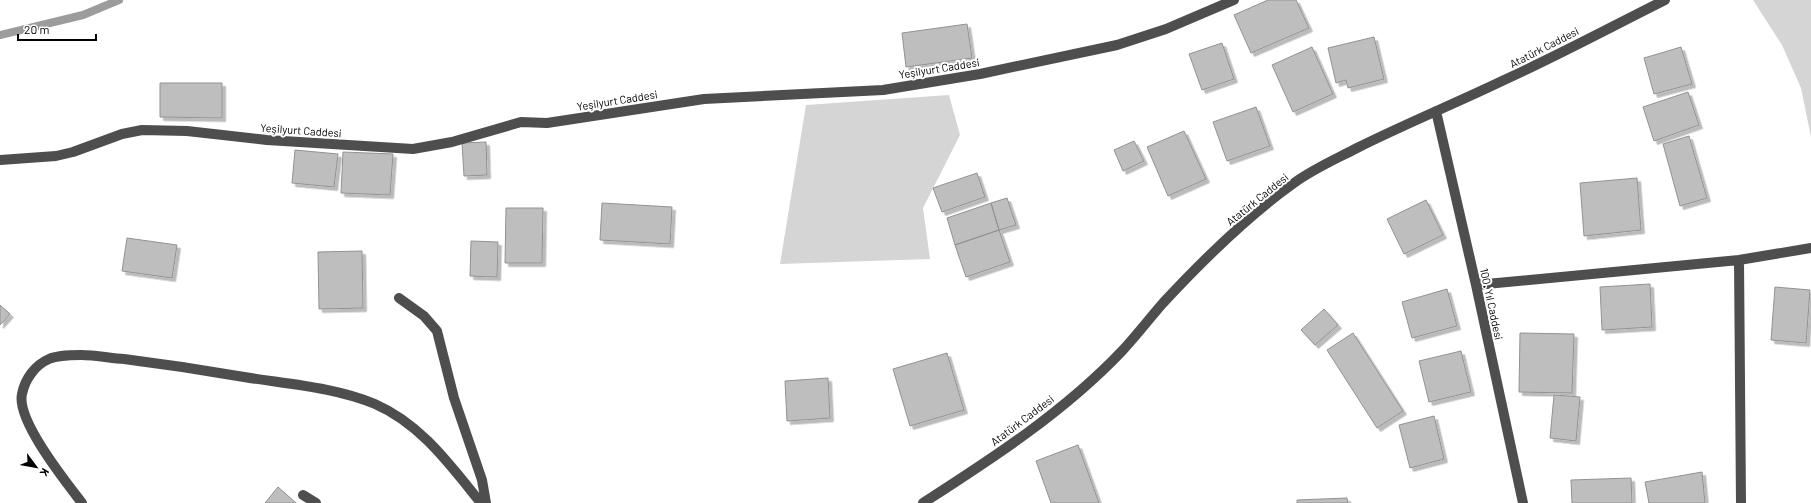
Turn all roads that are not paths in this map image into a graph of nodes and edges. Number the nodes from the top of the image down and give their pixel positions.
1 (1234, 0) edge
2 (1665, 0) edge
3 (1436, 111) junction
4 (0, 160) edge
5 (1811, 248) edge
6 (1739, 260) junction
7 (1476, 285) junction
8 (399, 298) dead end
9 (303, 495) dead end
10 (82, 503) edge
11 (316, 503) edge
12 (481, 503) edge
13 (486, 503) edge
14 (924, 503) edge
15 (1523, 503) edge
16 (1741, 503) edge

1 - 4 street, Yeşilyurt Caddesi
2 - 3 street, Atatürk Caddesi
3 - 7 street, 100. Yıl Caddesi
3 - 14 street, Atatürk Caddesi
5 - 6 street
6 - 7 street
6 - 16 street
7 - 15 street, 100. Yıl Caddesi
8 - 13 street
9 - 11 street
10 - 12 street

